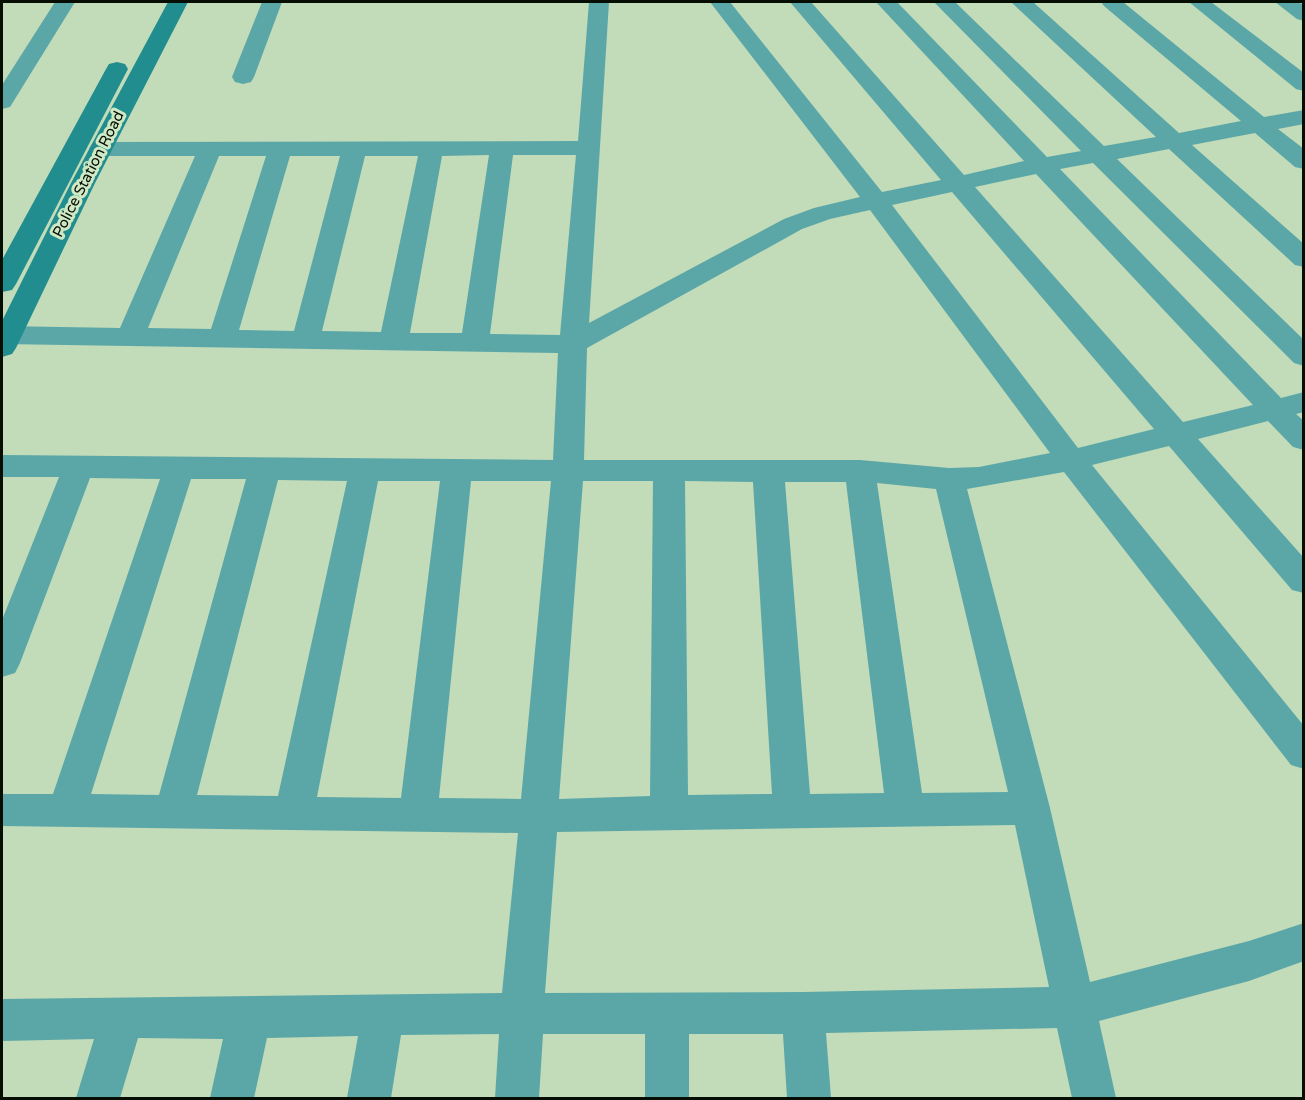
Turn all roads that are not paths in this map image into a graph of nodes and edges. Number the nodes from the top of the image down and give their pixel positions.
1 (65, 2) edge
2 (153, 2) edge
3 (177, 2) edge
4 (272, 2) edge
5 (599, 2) edge
6 (720, 2) edge
7 (800, 2) edge
8 (886, 2) edge
9 (944, 2) edge
10 (1021, 2) edge
11 (1112, 2) edge
12 (1199, 2) edge
13 (1285, 2) edge
14 (1304, 15) edge
15 (142, 22) dead end
16 (125, 54) dead end
17 (243, 77) dead end
18 (1304, 84) edge
19 (2, 102) edge
20 (1304, 117) edge
21 (1261, 126) junction
22 (1176, 141) junction
23 (502, 148) junction
24 (588, 148) junction
25 (101, 149) junction
26 (210, 149) junction
27 (431, 149) junction
28 (280, 150) junction
29 (354, 150) junction
30 (1100, 154) junction
31 (1304, 162) edge
32 (1042, 165) junction
33 (955, 183) junction
34 (875, 200) junction
35 (1304, 258) edge
36 (2, 284) edge
37 (131, 336) junction
38 (223, 337) junction
39 (306, 338) junction
40 (4, 339) edge
41 (394, 340) junction
42 (475, 341) junction
43 (573, 344) junction
44 (1304, 357) edge
45 (1289, 406) edge
46 (1175, 434) junction
47 (1304, 440) edge
48 (1071, 459) junction
49 (2, 466) edge
50 (80, 467) junction
51 (179, 468) junction
52 (457, 468) junction
53 (265, 469) junction
54 (568, 469) junction
55 (365, 470) junction
56 (669, 470) junction
57 (768, 470) junction
58 (860, 471) junction
59 (949, 479) junction
60 (1304, 581) edge
61 (2, 663) edge
62 (1304, 754) edge
63 (1031, 808) junction
64 (905, 809) junction
65 (2, 810) edge
66 (67, 810) junction
67 (792, 810) junction
68 (174, 811) junction
69 (669, 812) junction
70 (294, 813) junction
71 (418, 815) junction
72 (539, 816) junction
73 (1304, 942) edge
74 (1073, 1007) junction
75 (522, 1013) junction
76 (667, 1013) junction
77 (803, 1013) junction
78 (383, 1014) junction
79 (123, 1017) junction
80 (249, 1018) junction
81 (2, 1020) edge
82 (98, 1098) edge
83 (232, 1098) edge
84 (369, 1098) edge
85 (517, 1098) edge
86 (667, 1098) edge
87 (809, 1098) edge
88 (1094, 1098) edge

1 - 19 street
2 - 15 street
3 - 25 street, Police Station Road
4 - 17 street
5 - 24 street
6 - 34 street
7 - 33 street
8 - 32 street
9 - 30 street
10 - 22 street
11 - 21 street
12 - 18 street
13 - 14 street
16 - 36 street, Police Station Road
20 - 21 street
21 - 22 street
21 - 31 street
22 - 30 street
22 - 35 street
23 - 24 street
23 - 27 street
23 - 42 street
24 - 43 street
25 - 26 street
25 - 40 street, Police Station Road
26 - 28 street
26 - 37 street
27 - 29 street
27 - 41 street
28 - 29 street
28 - 38 street
29 - 39 street
30 - 32 street
30 - 44 street
32 - 33 street
32 - 45 street
33 - 34 street
33 - 46 street
34 - 43 street
34 - 48 street
37 - 38 street
37 - 40 street
38 - 39 street
39 - 41 street
41 - 42 street
42 - 43 street
43 - 54 street
45 - 46 street
45 - 47 street
46 - 48 street
46 - 60 street
48 - 59 street
48 - 62 street
49 - 50 street
50 - 51 street
50 - 61 street
51 - 53 street
51 - 66 street
52 - 54 street
52 - 55 street
52 - 71 street
53 - 55 street
53 - 68 street
54 - 56 street
54 - 72 street
55 - 70 street
56 - 57 street
56 - 69 street
57 - 58 street
57 - 67 street
58 - 59 street
58 - 64 street
59 - 63 street
63 - 64 street
63 - 74 street
64 - 67 street
65 - 66 street
66 - 68 street
67 - 69 street
68 - 70 street
69 - 72 street
70 - 71 street
71 - 72 street
72 - 75 street
73 - 74 street
74 - 77 street
74 - 88 street
75 - 76 street
75 - 78 street
75 - 85 street
76 - 77 street
76 - 86 street
77 - 87 street
78 - 80 street
78 - 84 street
79 - 80 street
79 - 81 street
79 - 82 street
80 - 83 street

